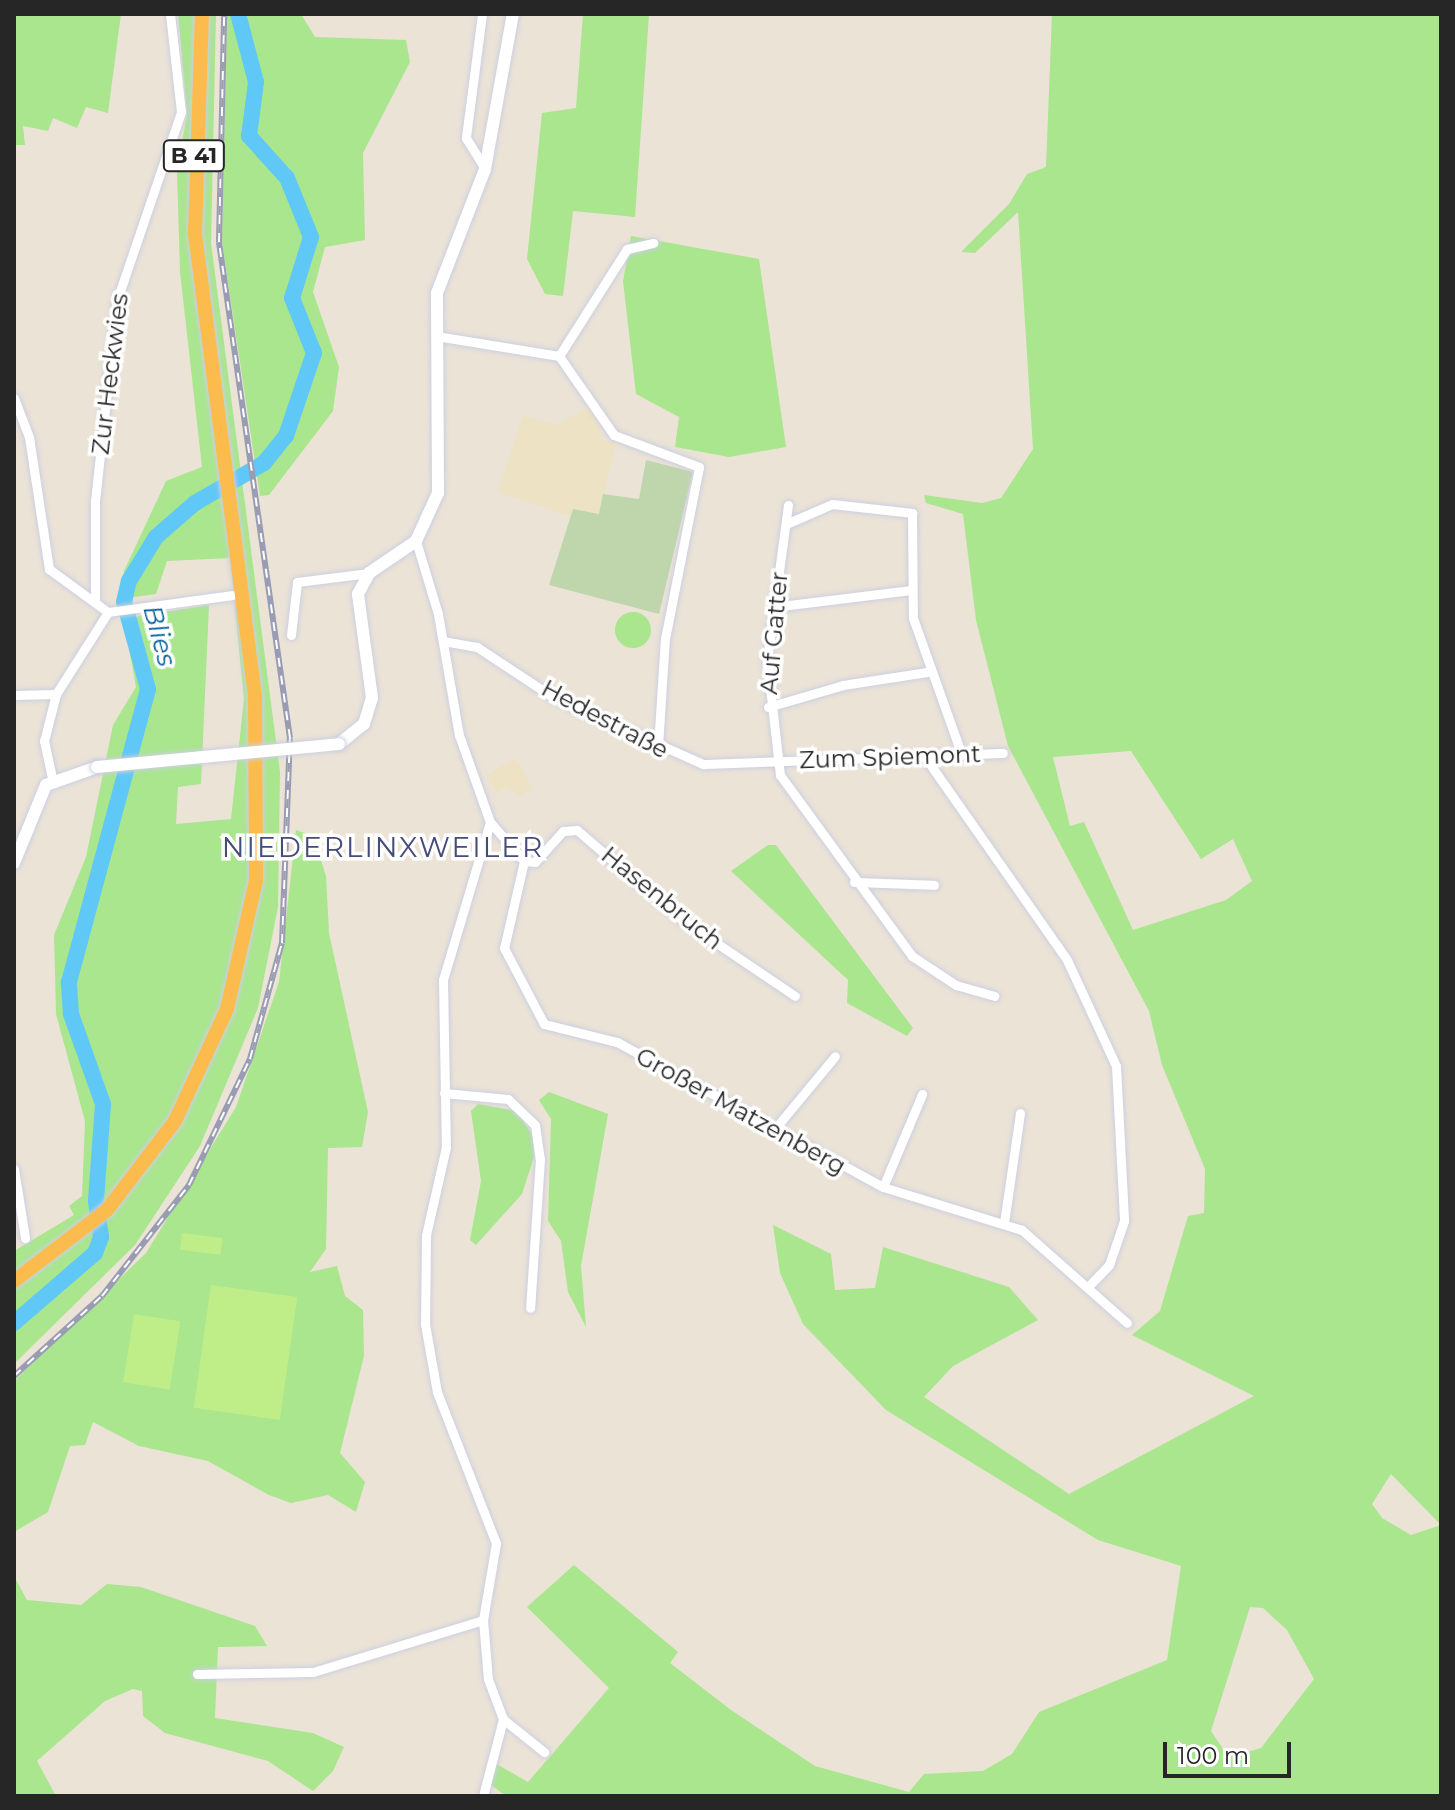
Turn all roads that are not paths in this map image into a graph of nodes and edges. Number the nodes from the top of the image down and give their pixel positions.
1 (170, 14) edge
2 (202, 14) edge
3 (482, 14) edge
4 (513, 14) edge
5 (485, 169) junction
6 (653, 243) dead end
7 (436, 336) junction
8 (559, 356) junction
9 (14, 398) edge
10 (788, 505) dead end
11 (786, 524) junction
12 (416, 541) junction
13 (369, 573) junction
14 (911, 590) junction
15 (232, 595) dead end
16 (95, 602) junction
17 (773, 607) junction
18 (108, 612) junction
19 (291, 635) dead end
20 (443, 641) junction
21 (927, 672) junction
22 (56, 694) junction
23 (14, 695) edge
24 (768, 707) junction
25 (658, 745) junction
26 (961, 753) junction
27 (1003, 753) dead end
28 (925, 757) junction
29 (776, 762) junction
30 (52, 778) junction
31 (490, 822) junction
32 (530, 862) junction
33 (14, 863) edge
34 (854, 882) junction
35 (934, 885) dead end
36 (795, 996) dead end
37 (994, 996) dead end
38 (835, 1056) dead end
39 (444, 1093) junction
40 (922, 1094) dead end
41 (1020, 1113) dead end
42 (773, 1131) junction
43 (14, 1169) edge
44 (883, 1187) junction
45 (1004, 1223) junction
46 (25, 1238) dead end
47 (14, 1278) edge
48 (1090, 1285) junction
49 (530, 1308) dead end
50 (1127, 1323) dead end
51 (483, 1620) junction
52 (197, 1674) dead end
53 (503, 1719) junction
54 (544, 1752) dead end
55 (483, 1796) edge

1 - 16 street, Zur Heckwies
2 - 47 highway, B 41
3 - 5 street
4 - 5 main road
5 - 7 main road
6 - 8 street
7 - 8 street
7 - 12 main road
8 - 25 street
9 - 16 street
10 - 11 street, Auf Gatter
11 - 14 street
11 - 17 street, Auf Gatter
12 - 13 main road
12 - 20 street
13 - 19 street
13 - 30 main road, bridge
14 - 17 street
14 - 21 street
15 - 18 street
16 - 18 street
17 - 24 street, Auf Gatter
18 - 22 street
20 - 25 street, Hedestraße
20 - 31 street
21 - 24 street
21 - 26 street
22 - 23 street
22 - 30 street
24 - 29 street, Auf Gatter
25 - 29 street, Hedestraße
26 - 27 street, Zum Spiemont
26 - 28 street, Zum Spiemont
28 - 29 street, Zum Spiemont
28 - 48 street
29 - 34 street, Auf Gatter
30 - 33 main road
31 - 32 street
31 - 39 street
32 - 36 street, Hasenbruch
32 - 42 street, Großer Matzenberg
34 - 35 street
34 - 37 street, Auf Gatter
38 - 42 street
39 - 49 street
39 - 51 street
40 - 44 street
41 - 45 street
42 - 44 street, Großer Matzenberg
43 - 46 street
44 - 45 street, Großer Matzenberg
45 - 48 street, Großer Matzenberg
48 - 50 street, Großer Matzenberg
51 - 52 street
51 - 53 street
53 - 54 street
53 - 55 street

